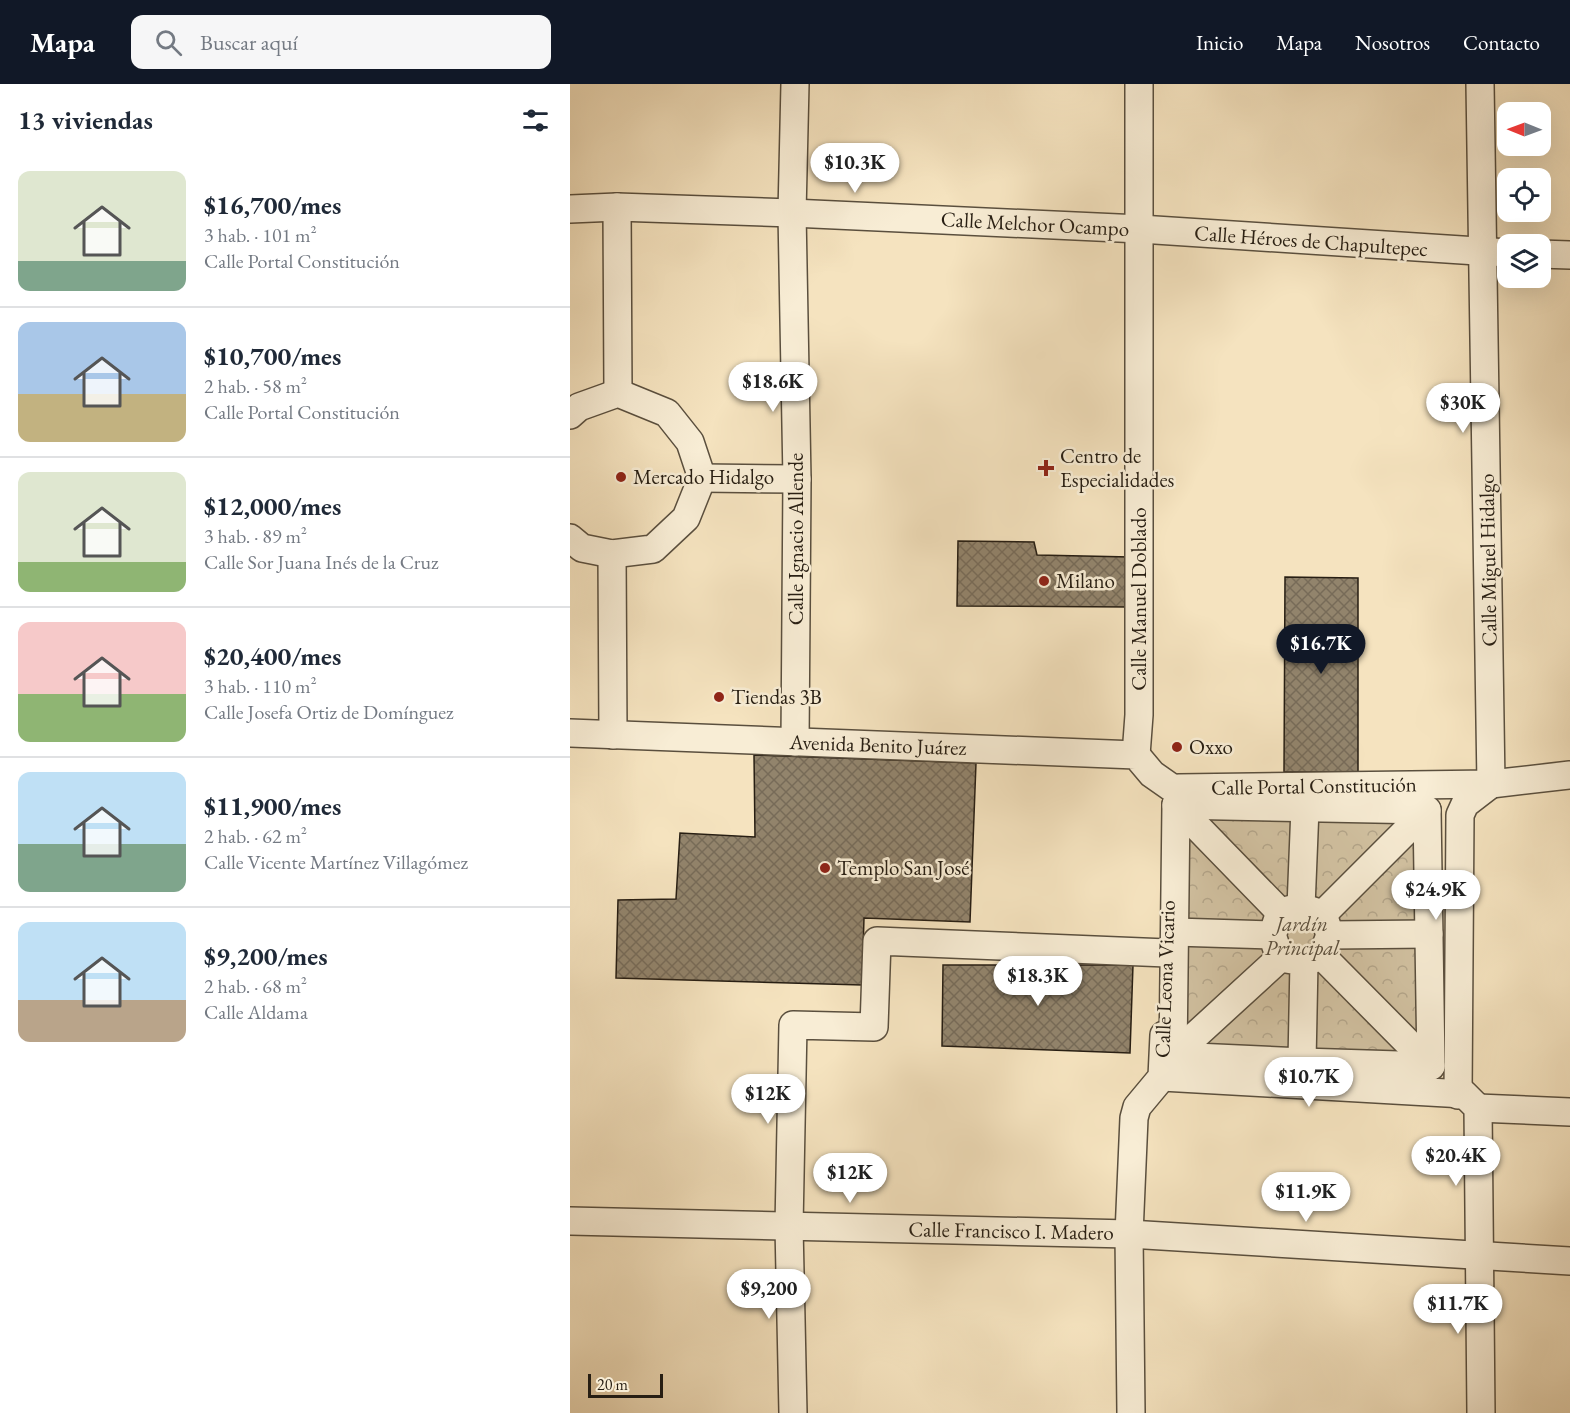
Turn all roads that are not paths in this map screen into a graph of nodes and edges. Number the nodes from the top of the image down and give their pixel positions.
1 (795, 84) edge
2 (1139, 84) edge
3 (1480, 84) edge
4 (617, 207) junction
5 (570, 209) edge
6 (792, 213) junction
7 (1140, 229) junction
8 (1495, 253) edge
9 (1551, 254) edge
10 (1570, 255) edge
11 (618, 393) junction
12 (570, 415) edge
13 (702, 478) junction
14 (797, 479) junction
15 (570, 537) edge
16 (612, 554) junction
17 (570, 733) edge
18 (613, 735) junction
19 (795, 742) junction
20 (1136, 754) junction
21 (1570, 775) edge
22 (1491, 784) junction
23 (1174, 797) junction
24 (1305, 808) junction
25 (1427, 810) junction
26 (1429, 934) junction
27 (1302, 935) junction
28 (1171, 943) junction
29 (1302, 1062) junction
30 (1431, 1066) junction
31 (1167, 1067) junction
32 (1468, 1101) junction
33 (1570, 1112) edge
34 (570, 1221) edge
35 (789, 1226) junction
36 (1129, 1234) junction
37 (1480, 1256) junction
38 (1570, 1261) edge
39 (793, 1413) edge
40 (1131, 1413) edge
41 (1481, 1413) edge

1 - 6 street, Calle Ignacio Allende
2 - 7 street, Calle Manuel Doblado
3 - 8 street, Calle Miguel Hidalgo
4 - 5 street, Calle Melchor Ocampo
4 - 6 street, Calle Melchor Ocampo
4 - 11 street
6 - 7 street, Calle Melchor Ocampo
6 - 14 street, Calle Ignacio Allende
7 - 8 street, Calle Héroes de Chapultepec
7 - 20 street, Calle Manuel Doblado
8 - 22 street, Calle Miguel Hidalgo
9 - 10 street
11 - 12 street
11 - 13 street
13 - 14 street
13 - 16 street
14 - 19 street, Calle Ignacio Allende
15 - 16 street
16 - 18 street
17 - 18 street, Avenida Benito Juárez
18 - 19 street, Avenida Benito Juárez
19 - 20 street, Avenida Benito Juárez
20 - 23 street
21 - 22 street, Calle Portal Constitución
22 - 23 street, Calle Portal Constitución
22 - 32 street
23 - 24 street
23 - 27 street
23 - 28 street, Calle Leona Vicario
24 - 25 street
24 - 27 street
25 - 26 street
25 - 27 street
26 - 27 street
26 - 30 street
27 - 28 street
27 - 29 street
27 - 30 street
27 - 31 street
28 - 31 street, Calle Leona Vicario
28 - 35 street
29 - 30 street
29 - 31 street
31 - 32 street
31 - 36 street, Calle Leona Vicario
32 - 33 street
32 - 37 street
34 - 35 street, Calle Francisco I. Madero
35 - 36 street, Calle Francisco I. Madero
35 - 39 street
36 - 37 street, Calle Francisco I. Madero
36 - 40 street, Calle Leona Vicario
37 - 38 street, Calle Francisco I. Madero
37 - 41 street

